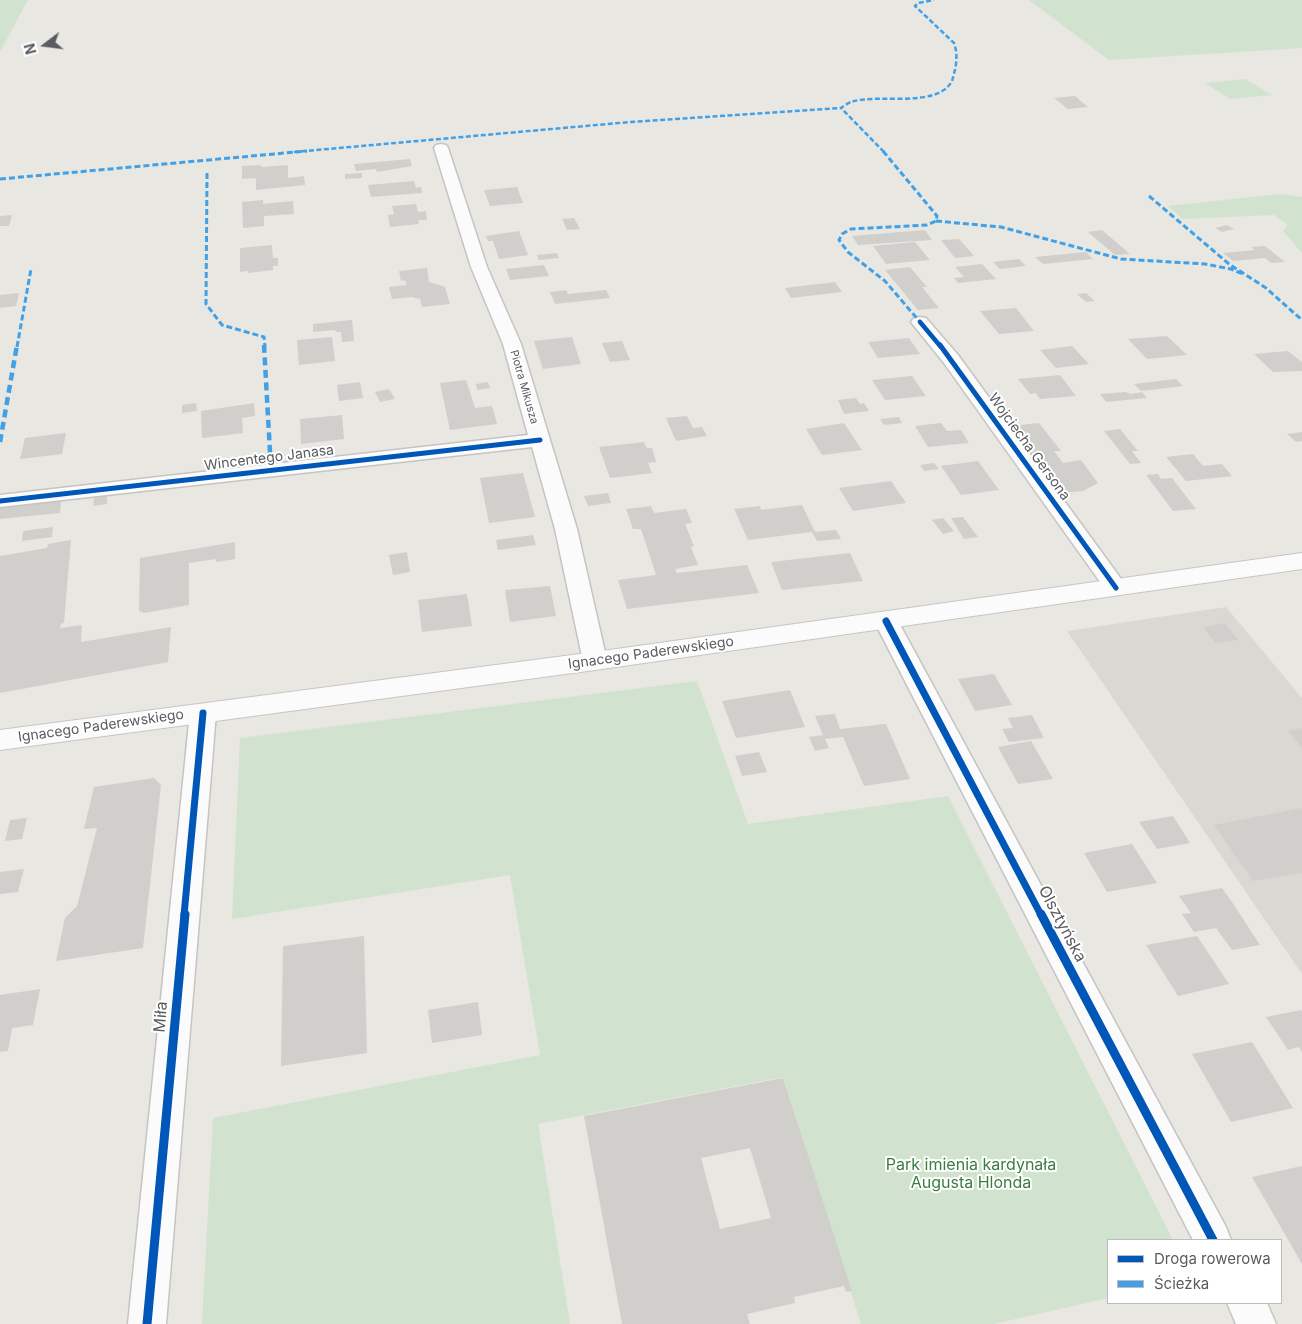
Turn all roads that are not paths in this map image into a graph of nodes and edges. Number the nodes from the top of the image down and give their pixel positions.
1 (442, 148) dead end
2 (920, 322) dead end
3 (540, 440) junction
4 (0, 501) edge
5 (1302, 561) edge
6 (1116, 588) junction
7 (886, 621) junction
8 (595, 661) junction
9 (203, 712) junction
10 (0, 740) edge
11 (1212, 1239) edge
12 (1247, 1304) edge
13 (147, 1324) edge
14 (1257, 1324) edge

1 - 3 street, Piotra Mikusza
2 - 6 street, Wojciecha Gersona
3 - 4 street, Wincentego Janasa
3 - 8 street, Piotra Mikusza
5 - 6 main road, Ignacego Paderewskiego
6 - 7 main road, Ignacego Paderewskiego
7 - 8 main road, Ignacego Paderewskiego
7 - 11 street, Olsztyńska
8 - 9 main road, Ignacego Paderewskiego
9 - 10 main road, Ignacego Paderewskiego
9 - 13 street, Miła
12 - 14 street

